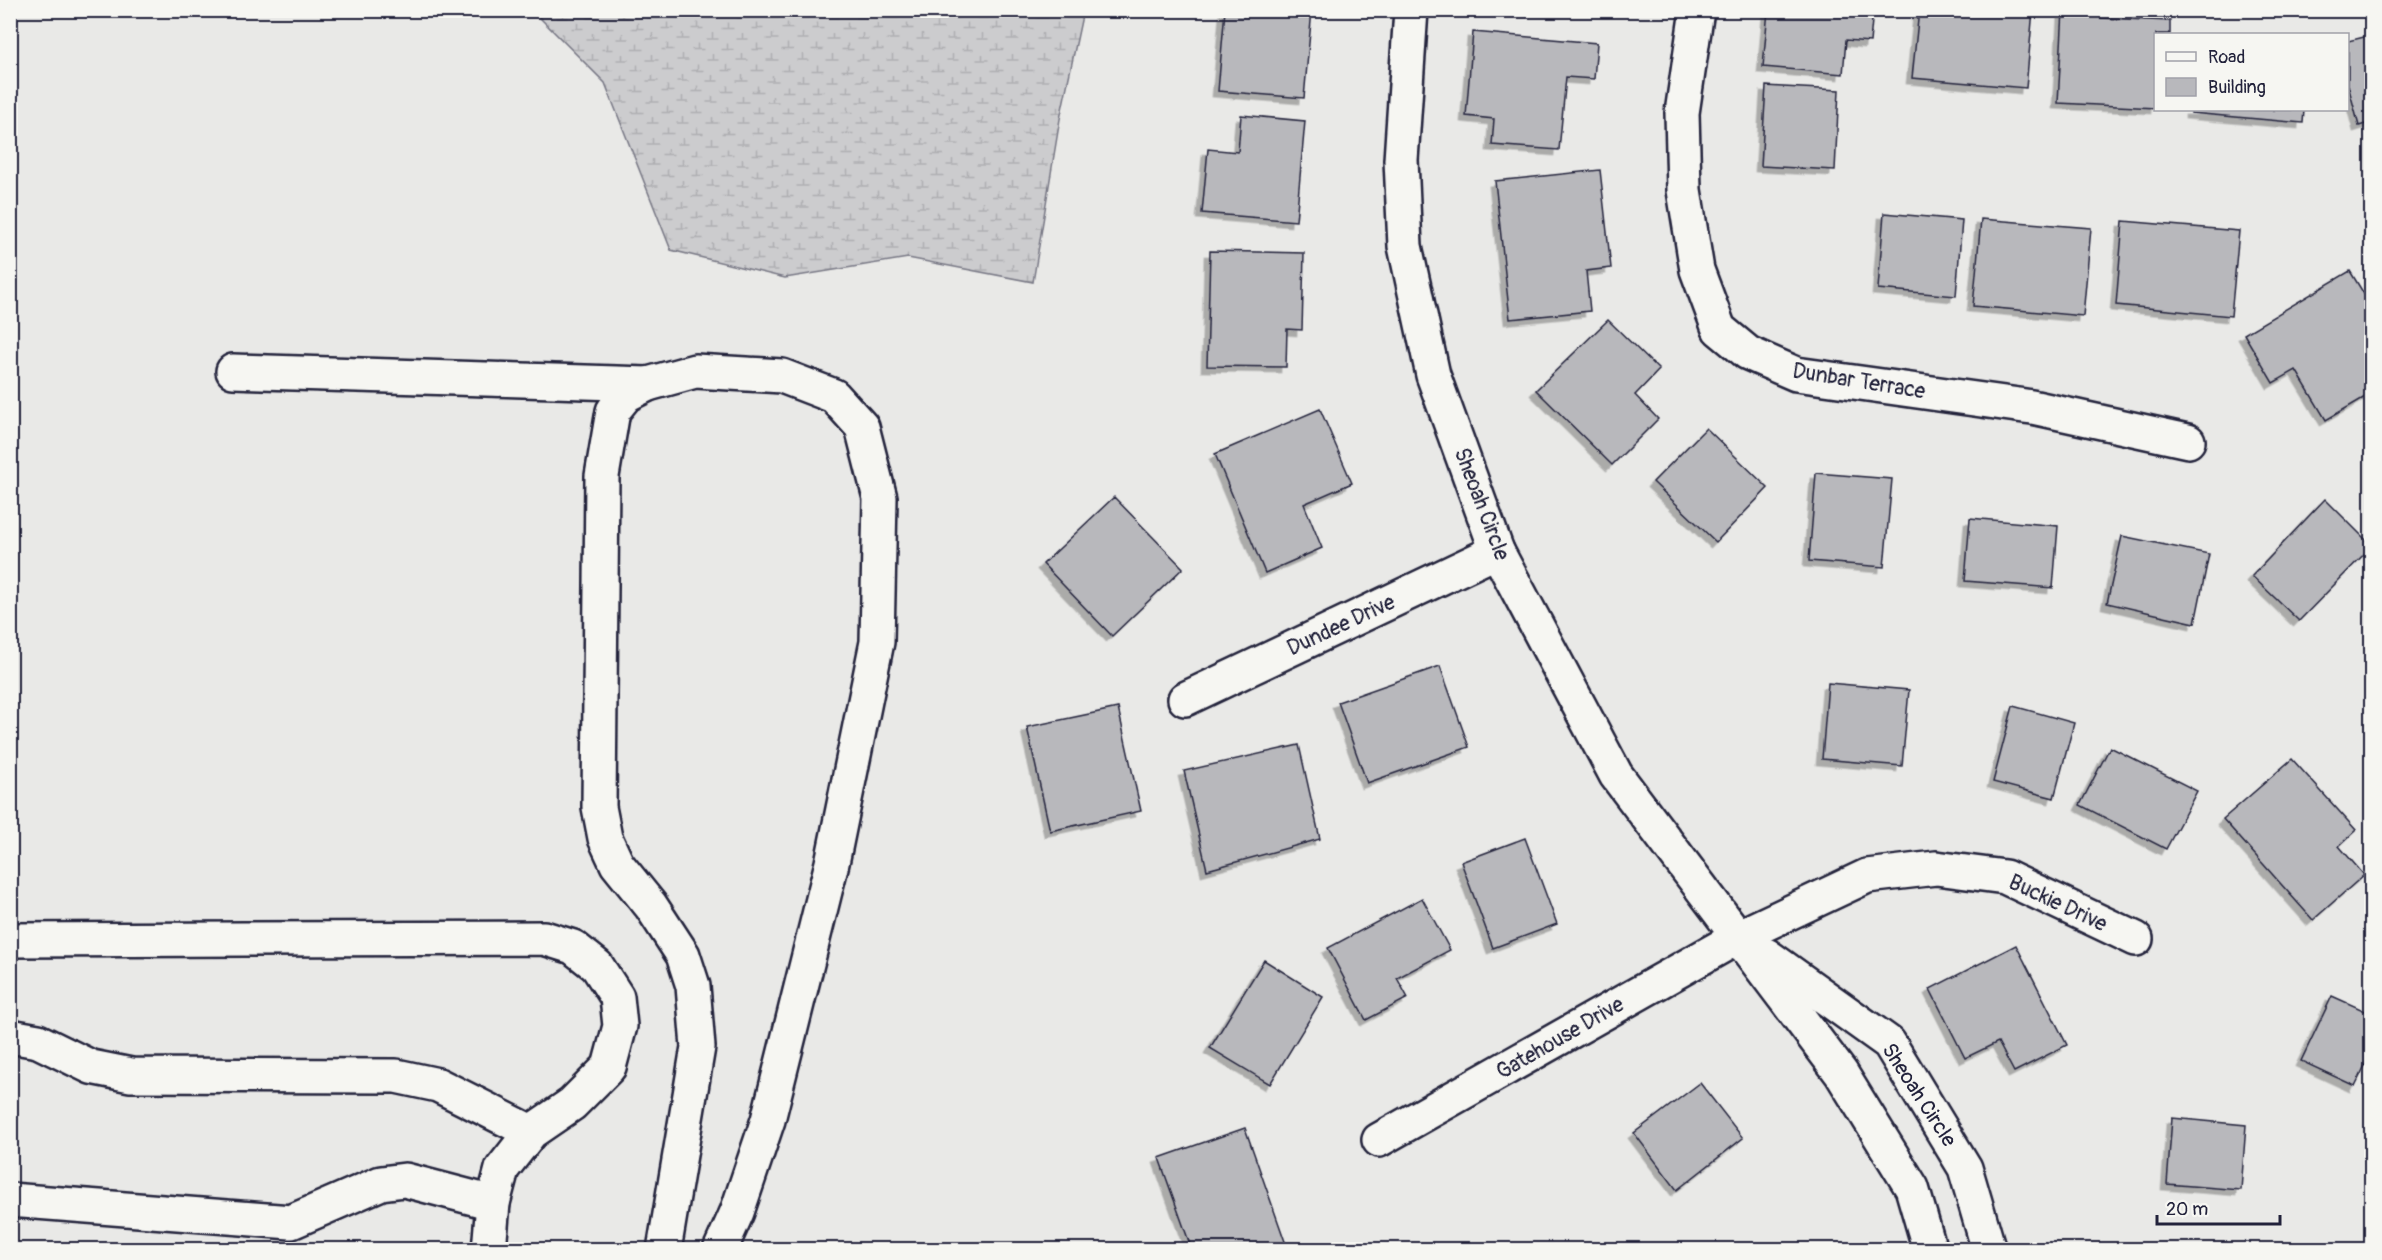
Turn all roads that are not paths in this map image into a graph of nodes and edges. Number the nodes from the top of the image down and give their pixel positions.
1 (1411, 10) edge
2 (1697, 10) edge
3 (233, 371) dead end
4 (648, 384) junction
5 (2188, 441) dead end
6 (1497, 551) junction
7 (1185, 699) dead end
8 (1740, 936) junction
9 (2136, 939) dead end
10 (10, 940) edge
11 (10, 1036) edge
12 (531, 1132) junction
13 (1379, 1140) dead end
14 (10, 1200) edge
15 (493, 1203) junction
16 (489, 1250) edge
17 (664, 1250) edge
18 (720, 1250) edge
19 (1930, 1250) edge
20 (1989, 1250) edge

1 - 6 street, Sheoah Circle
2 - 5 street, Dunbar Terrace
3 - 4 street
4 - 17 street
4 - 18 street
6 - 7 street, Dundee Drive
6 - 8 street, Sheoah Circle
8 - 9 street, Buckie Drive
8 - 13 street, Gatehouse Drive
8 - 19 street, Sheoah Circle
8 - 20 street, Sheoah Circle
10 - 12 street
11 - 12 street
12 - 15 street
14 - 15 street
15 - 16 street

